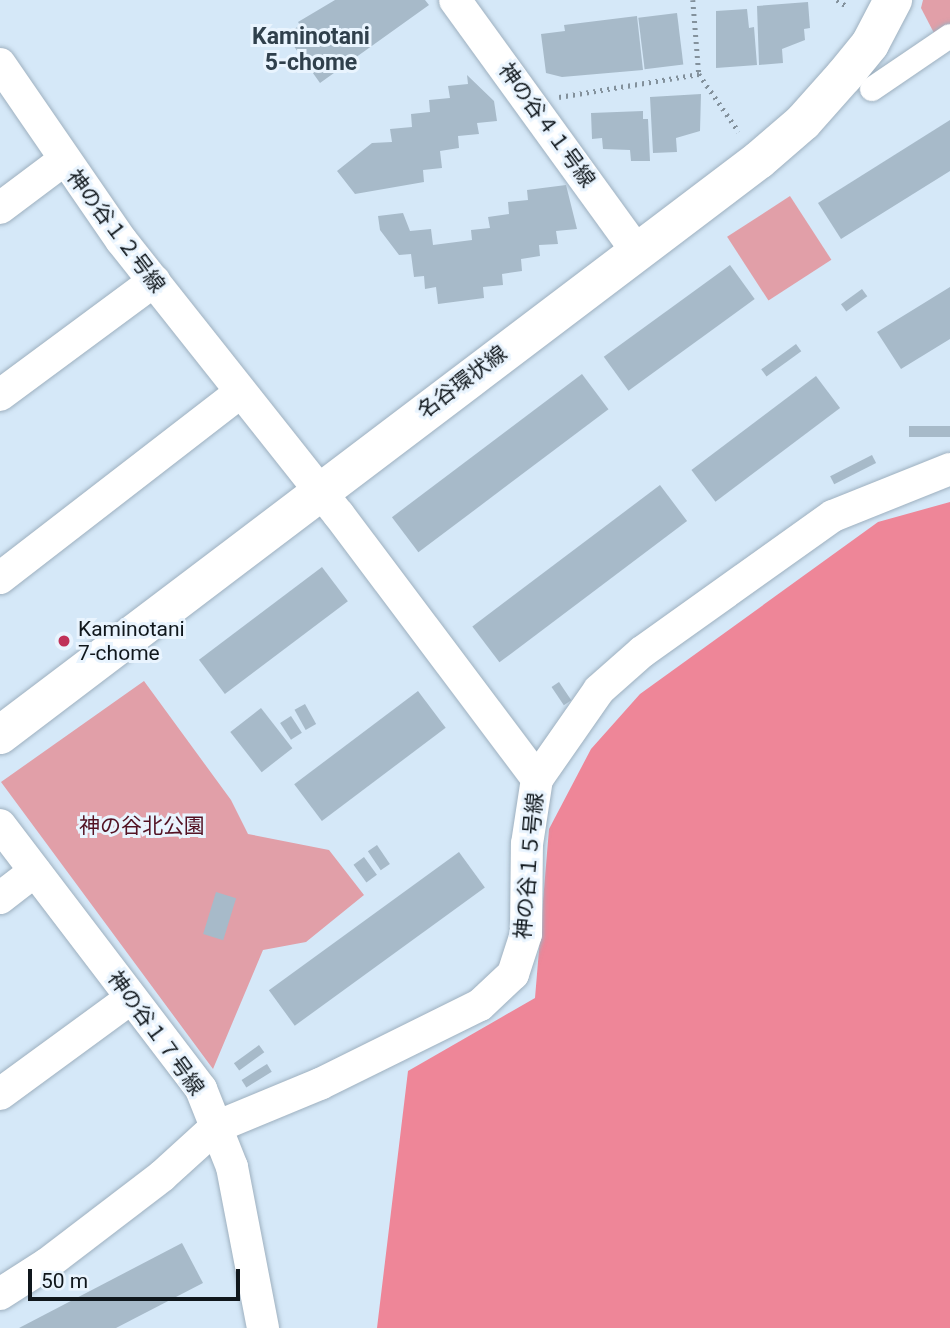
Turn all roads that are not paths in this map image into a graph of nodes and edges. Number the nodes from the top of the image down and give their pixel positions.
1 (455, 0) edge
2 (893, 0) edge
3 (950, 36) edge
4 (0, 64) edge
5 (872, 89) dead end
6 (64, 160) junction
7 (0, 208) edge
8 (637, 251) junction
9 (154, 281) junction
10 (239, 393) junction
11 (0, 395) edge
12 (950, 469) edge
13 (318, 490) junction
14 (0, 578) edge
15 (0, 735) edge
16 (537, 779) junction
17 (0, 825) edge
18 (35, 872) junction
19 (0, 898) edge
20 (131, 998) junction
21 (0, 1094) edge
22 (216, 1127) junction
23 (0, 1294) edge
24 (263, 1328) edge

1 - 8 street, 神の谷４１号線
2 - 8 street, 名谷環状線
3 - 5 street
4 - 6 street, 神の谷１２号線
6 - 7 street
6 - 9 street, 神の谷１２号線
8 - 13 street, 名谷環状線
9 - 10 street, 神の谷１２号線
9 - 11 street
10 - 13 street, 神の谷１２号線
10 - 14 street
12 - 16 street, 神の谷１５号線
13 - 15 street, 名谷環状線
13 - 16 street, 神の谷１２号線
16 - 22 street, 神の谷１５号線
17 - 18 street, 神の谷１７号線
18 - 19 street
18 - 20 street, 神の谷１７号線
20 - 21 street
20 - 22 street, 神の谷１７号線
22 - 23 street
22 - 24 street, 神の谷１７号線

